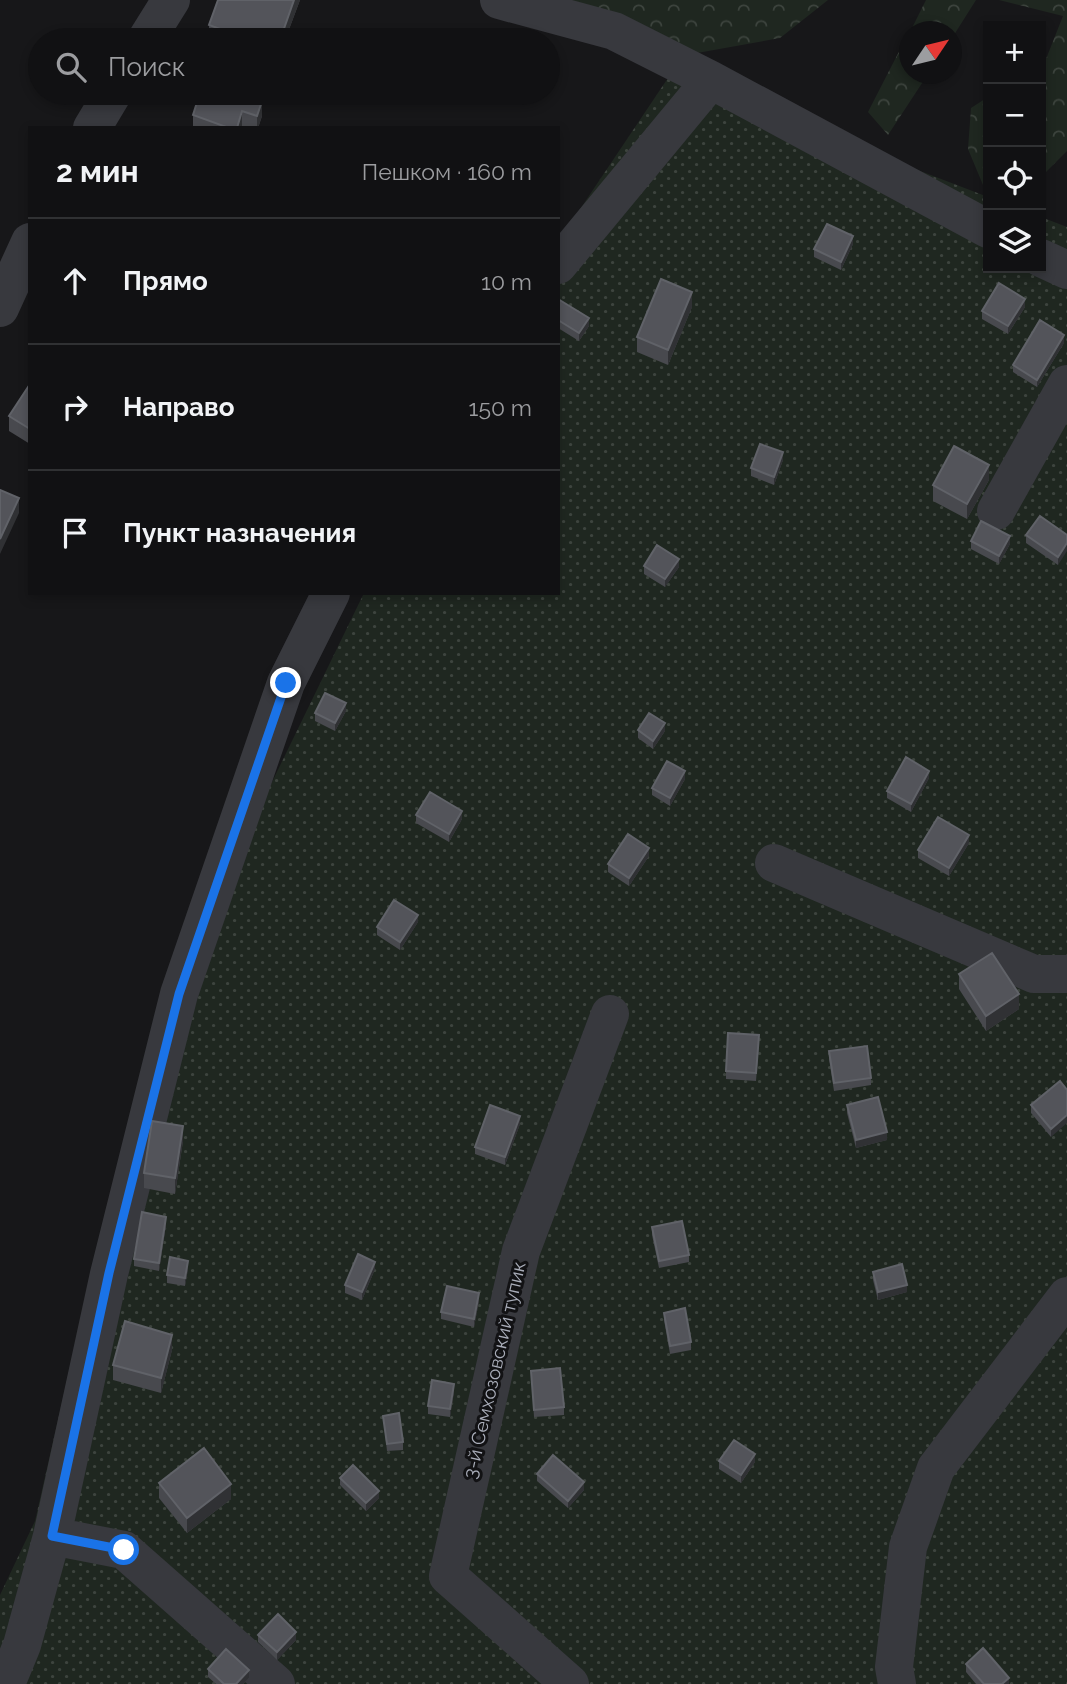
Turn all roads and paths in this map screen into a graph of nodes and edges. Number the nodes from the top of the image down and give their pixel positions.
1 (171, 0) edge
2 (499, 0) edge
3 (154, 28) edge
4 (711, 80) junction
5 (106, 105) edge
6 (93, 126) edge
7 (983, 226) edge
8 (28, 246) edge
9 (560, 263) edge
10 (0, 308) edge
11 (1067, 384) edge
12 (996, 511) dead end
13 (330, 595) edge
14 (774, 863) dead end
15 (1067, 974) edge
16 (610, 1014) dead end
17 (1067, 1296) edge
18 (52, 1536) junction
19 (6, 1684) edge
20 (276, 1684) edge
21 (570, 1684) edge
22 (897, 1684) edge

1 - 3 street
2 - 4 street
4 - 7 street
4 - 9 street
5 - 6 street
8 - 10 street
11 - 12 street
13 - 18 street
14 - 15 street
16 - 21 street, 3-й Семхозовский тупик
17 - 22 street
18 - 19 street
18 - 20 street

